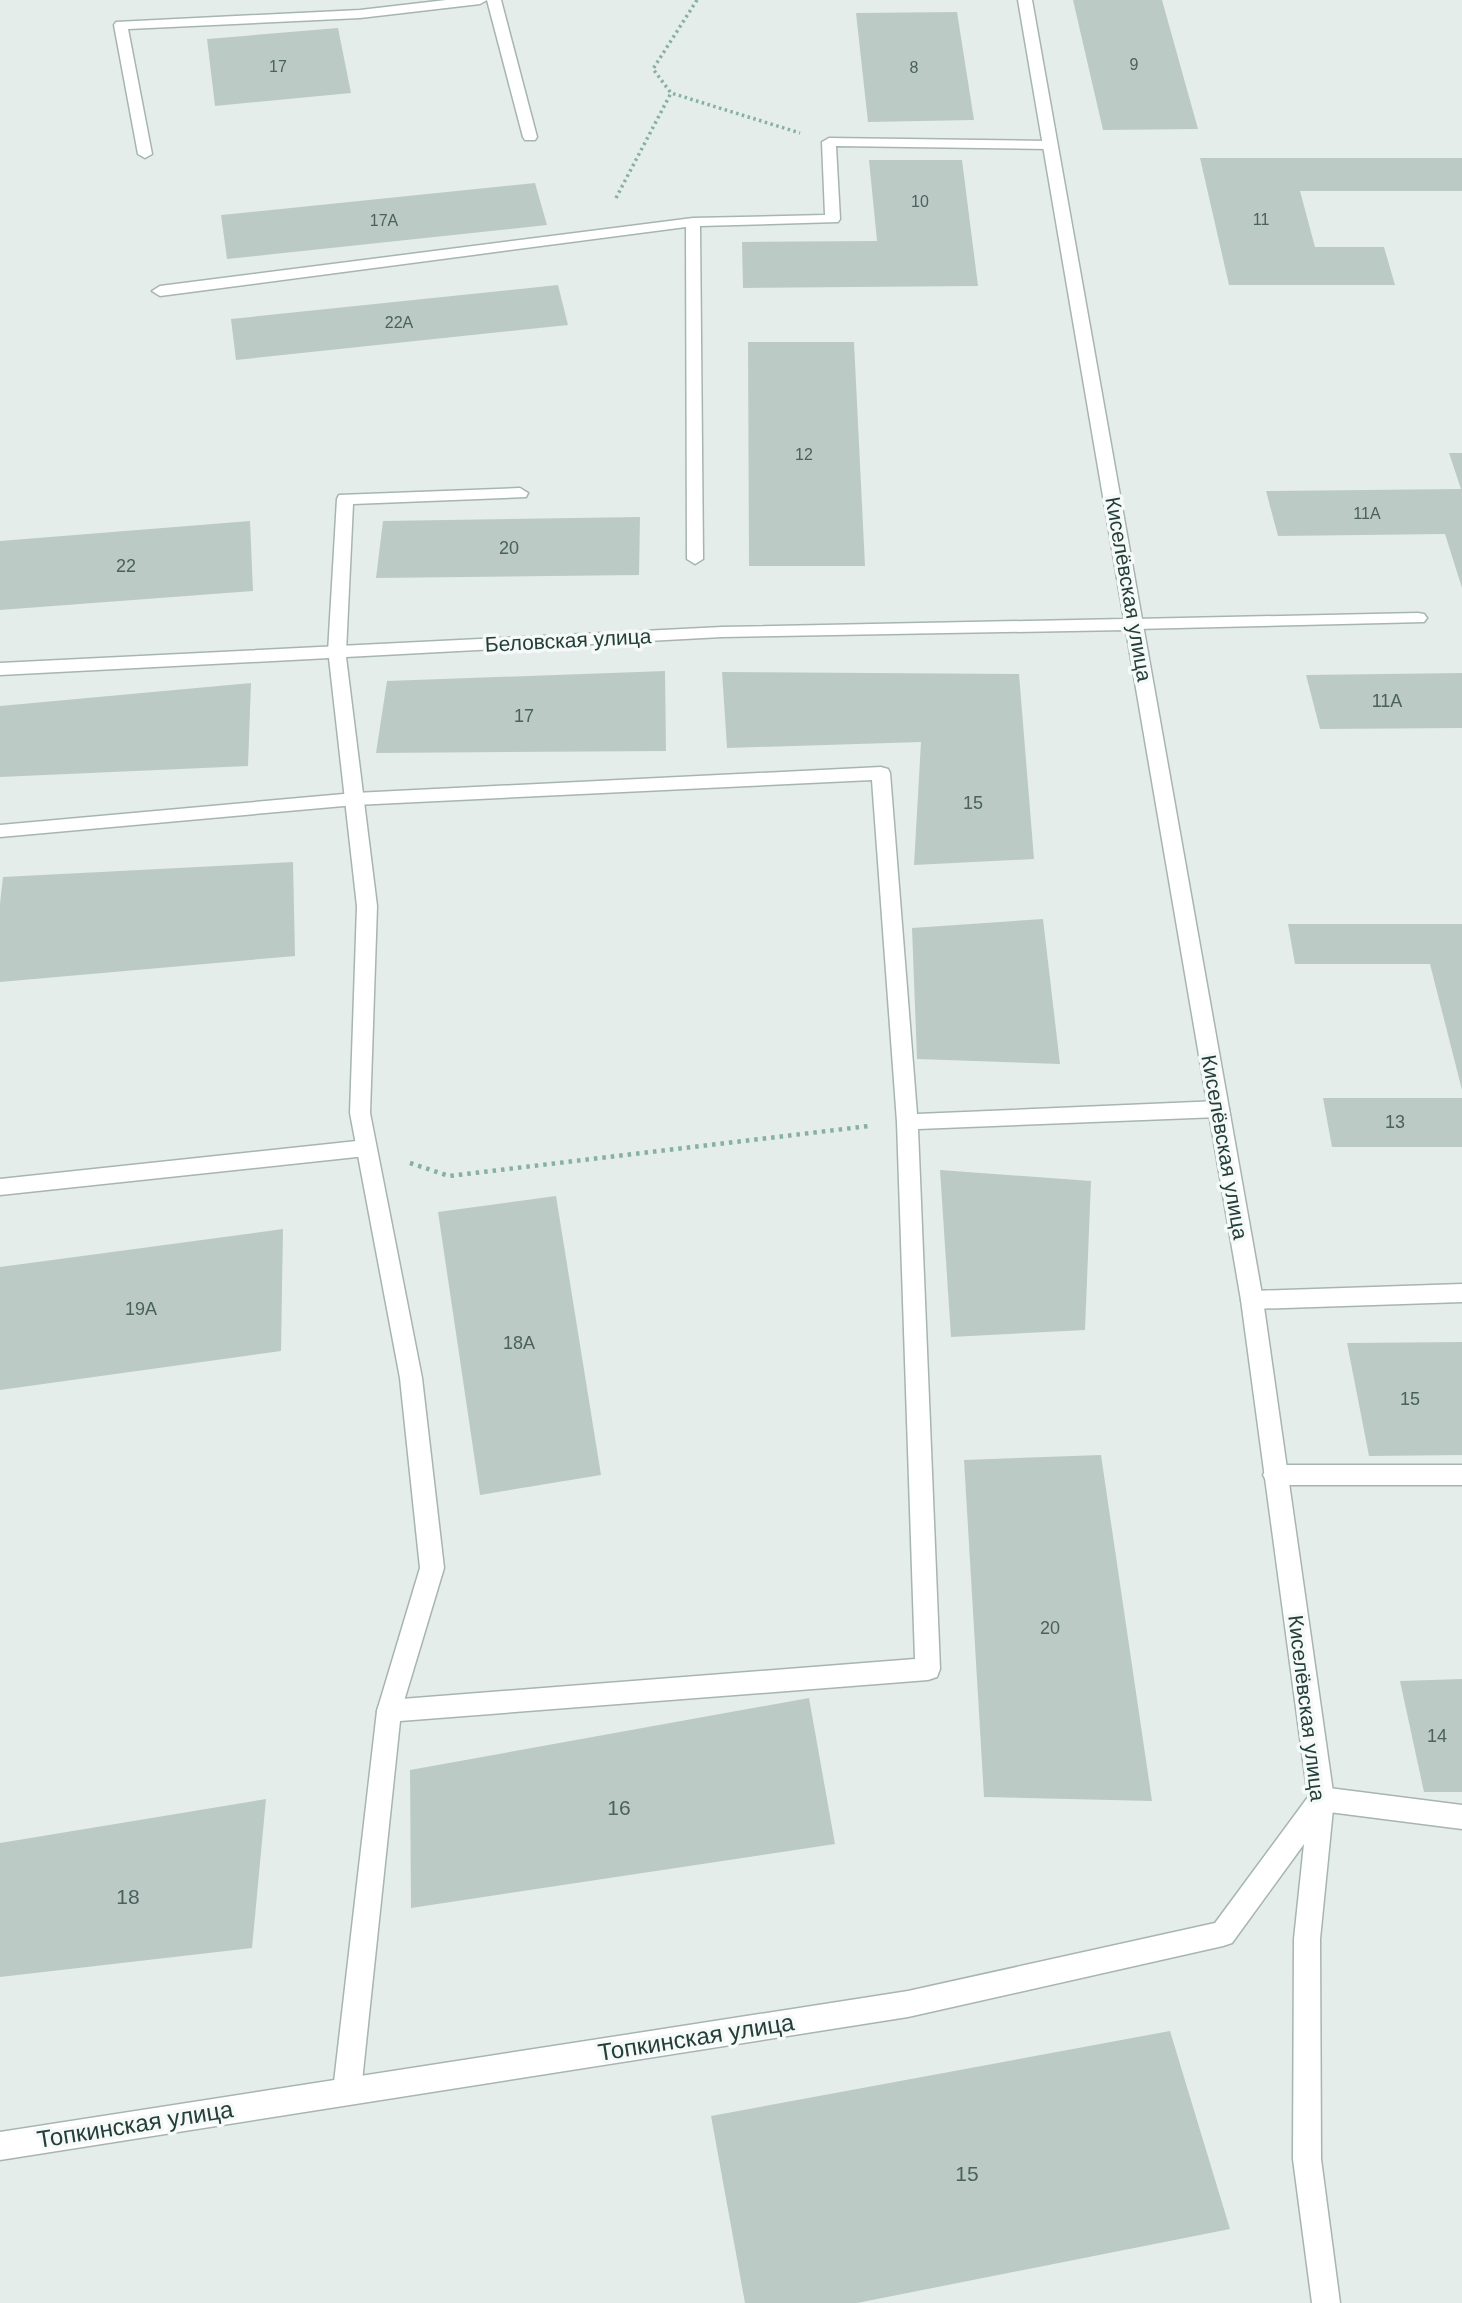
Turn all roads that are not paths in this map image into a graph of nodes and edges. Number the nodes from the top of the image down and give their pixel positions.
1 (480, 0) edge
2 (494, 0) edge
3 (1025, 0) edge
4 (358, 7) edge
5 (530, 137) dead end
6 (1049, 145) junction
7 (145, 155) dead end
8 (693, 222) junction
9 (160, 291) dead end
10 (520, 493) dead end
11 (695, 559) dead end
12 (1418, 618) dead end
13 (1135, 624) junction
14 (337, 652) junction
15 (0, 669) edge
16 (355, 799) junction
17 (0, 831) edge
18 (1219, 1109) junction
19 (907, 1122) junction
20 (366, 1148) junction
21 (0, 1186) edge
22 (1462, 1293) edge
23 (1252, 1300) junction
24 (1275, 1475) junction
25 (1462, 1475) edge
26 (389, 1711) junction
27 (1321, 1799) junction
28 (1457, 1820) edge
29 (347, 2091) junction
30 (0, 2146) edge
31 (1326, 2303) edge

1 - 4 street
2 - 5 street
3 - 6 street, Киселёвская улица
4 - 7 street
6 - 8 street
6 - 13 street, Киселёвская улица
8 - 9 street
8 - 11 street
10 - 14 street
12 - 13 street, Беловская улица
13 - 14 street, Беловская улица
13 - 18 street, Киселёвская улица
14 - 15 street, Беловская улица
14 - 16 street
16 - 17 street
16 - 19 street
16 - 20 street
18 - 19 street
18 - 23 street, Киселёвская улица
19 - 26 street
20 - 21 street
20 - 26 street
22 - 23 street
23 - 24 street, Киселёвская улица
24 - 25 street
24 - 27 street, Киселёвская улица
26 - 29 street
27 - 28 street
27 - 29 street, Топкинская улица
27 - 31 street, Киселёвская улица
29 - 30 street, Топкинская улица

